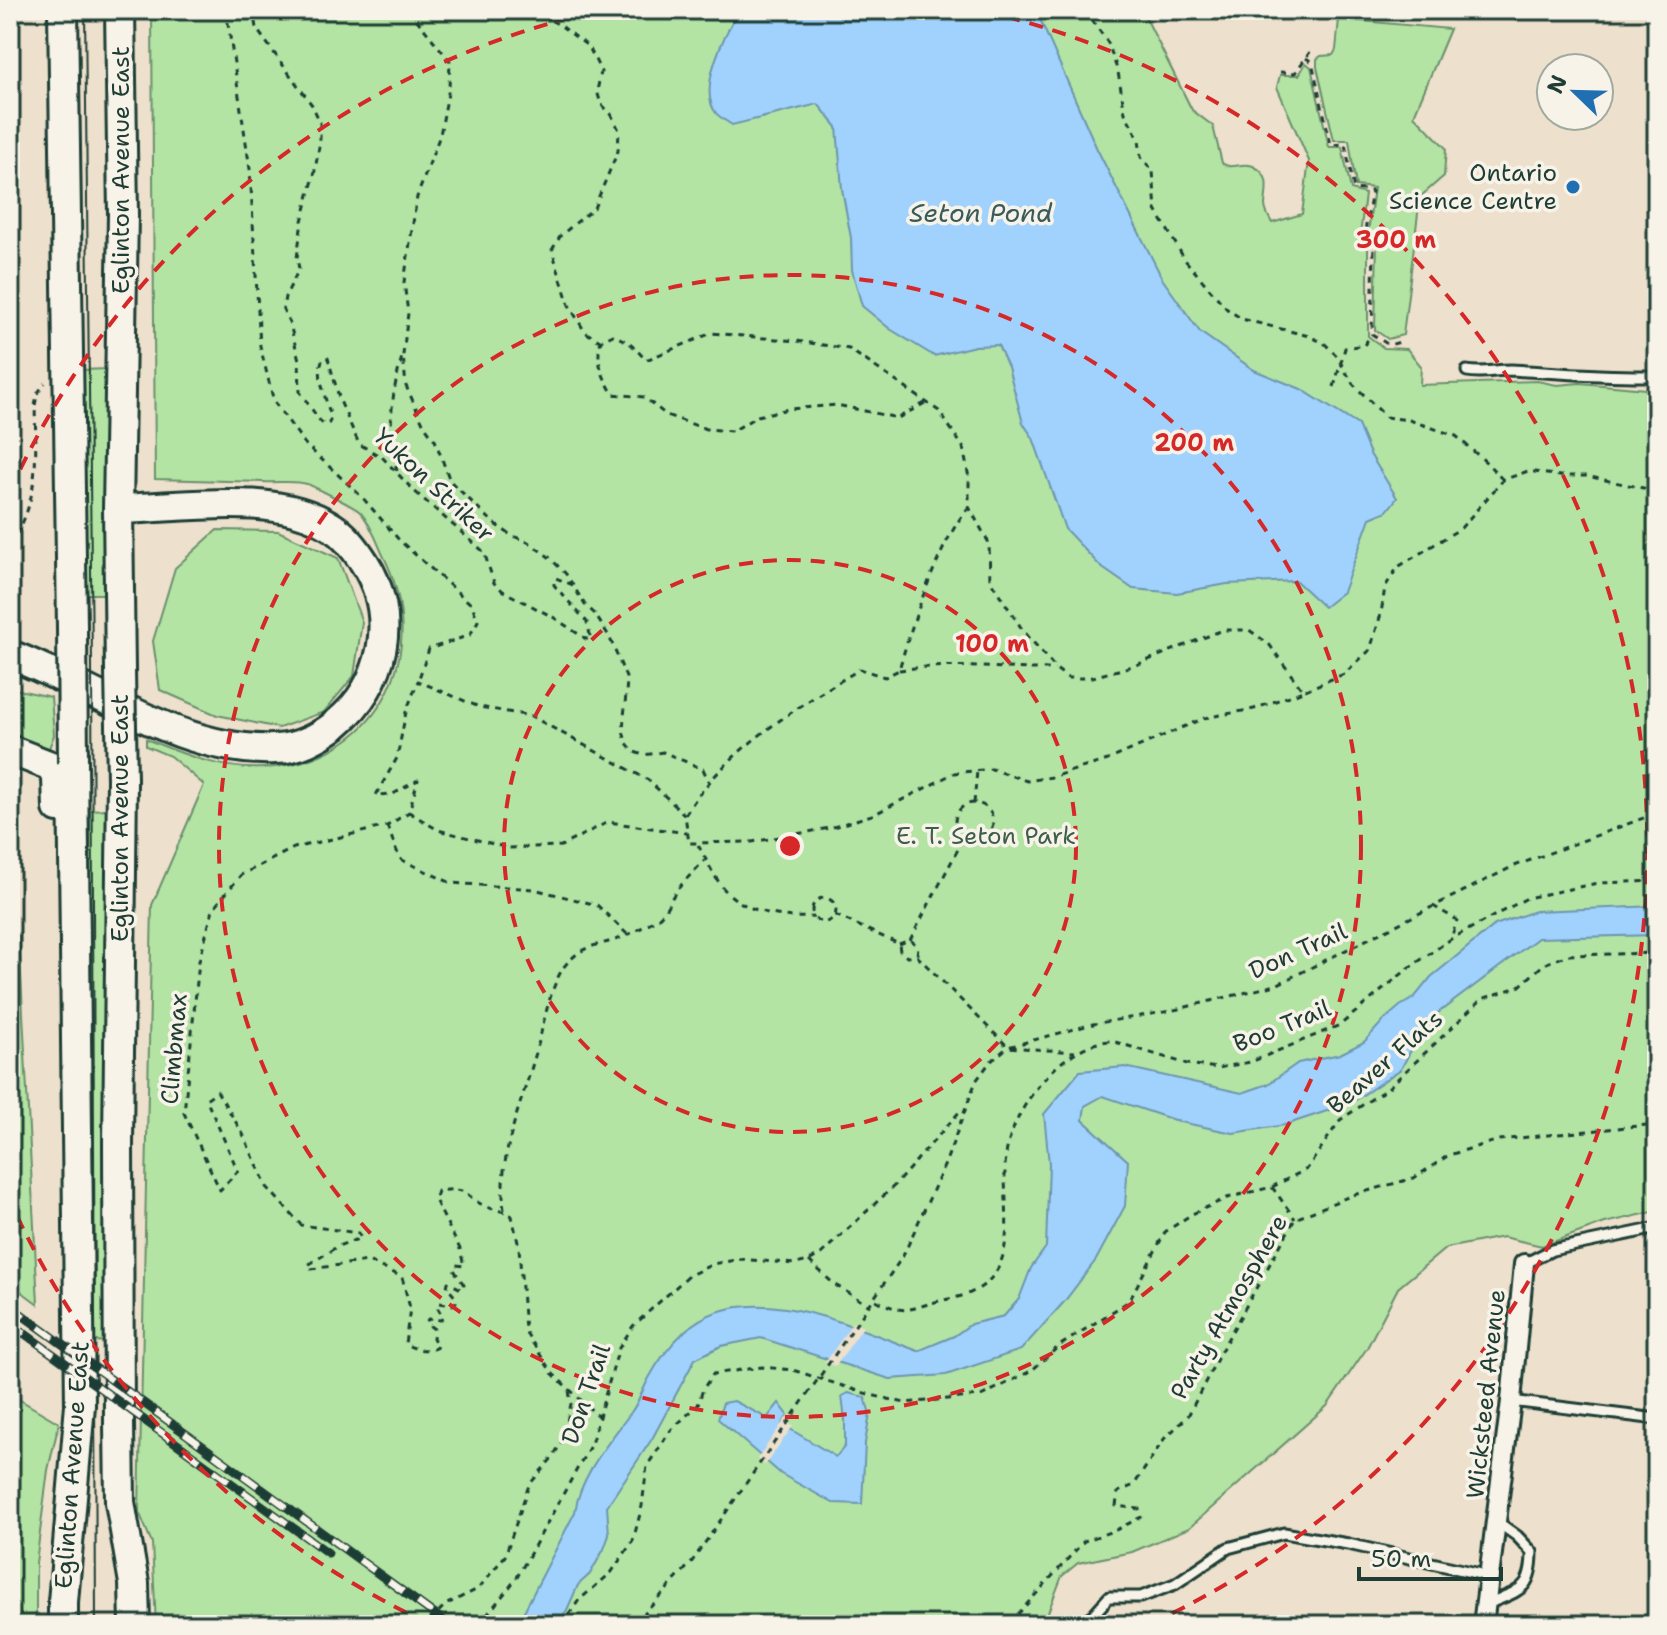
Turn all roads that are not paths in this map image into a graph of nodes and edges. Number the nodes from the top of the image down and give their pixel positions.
1 (63, 10) edge
2 (120, 10) edge
3 (1467, 371) dead end
4 (1657, 376) edge
5 (118, 509) junction
6 (10, 655) edge
7 (10, 750) edge
8 (76, 1017) junction
9 (1657, 1228) edge
10 (1524, 1264) joint
11 (1511, 1401) junction
12 (1657, 1419) edge
13 (1496, 1521) junction
14 (1489, 1576) junction
15 (1485, 1605) junction
16 (63, 1625) edge
17 (135, 1625) edge
18 (1084, 1625) edge
19 (1483, 1625) edge

1 - 8 main road, Eglinton Avenue East, bridge
2 - 5 main road, Eglinton Avenue East
3 - 4 lane
5 - 6 main road
5 - 17 main road, Eglinton Avenue East, bridge
7 - 8 main road
8 - 16 main road, Eglinton Avenue East
9 - 10 lane
10 - 11 street, Wicksteed Avenue
11 - 12 lane
11 - 13 street, Wicksteed Avenue
13 - 14 street, Wicksteed Avenue
13 - 15 lane
14 - 15 street, Wicksteed Avenue
14 - 18 lane
15 - 19 street, Wicksteed Avenue

